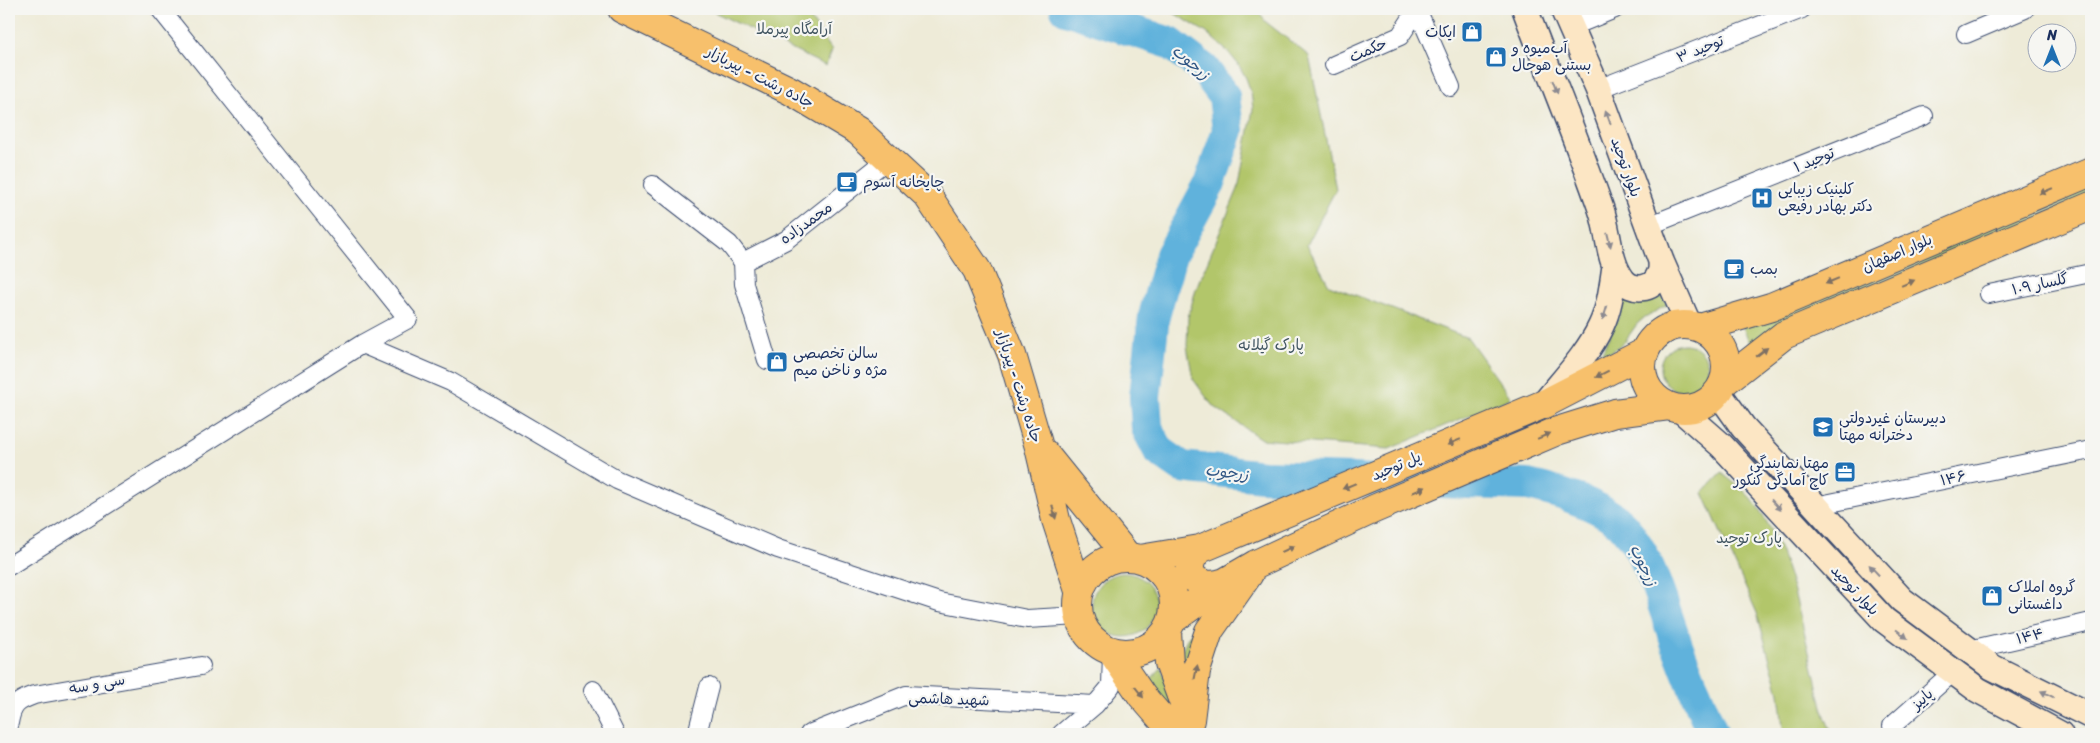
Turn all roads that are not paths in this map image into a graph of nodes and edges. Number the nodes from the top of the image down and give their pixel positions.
1 (160, 9) edge
2 (622, 9) edge
3 (1418, 9) edge
4 (1525, 9) edge
5 (1615, 9) edge
6 (1802, 9) edge
7 (2025, 9) edge
8 (1567, 18) edge
9 (1966, 34) dead end
10 (1334, 65) dead end
11 (1451, 88) dead end
12 (1598, 89) junction
13 (1924, 116) dead end
14 (888, 159) junction
15 (2091, 172) edge
16 (654, 185) dead end
17 (2091, 206) edge
18 (1648, 226) junction
19 (1660, 260) junction
20 (743, 262) junction
21 (1617, 270) junction
22 (2091, 273) edge
23 (1989, 294) dead end
24 (1695, 327) junction
25 (362, 344) junction
26 (1645, 352) junction
27 (767, 360) dead end
28 (1721, 387) junction
29 (1544, 404) junction
30 (1675, 407) junction
31 (1742, 428) junction
32 (1721, 445) junction
33 (1039, 447) junction
34 (2091, 450) edge
35 (1815, 506) junction
36 (1200, 549) junction
37 (1134, 558) junction
38 (1256, 564) junction
39 (9, 566) edge
40 (1225, 582) junction
41 (1079, 604) junction
42 (2091, 622) edge
43 (1170, 625) junction
44 (1969, 650) junction
45 (1112, 652) junction
46 (202, 666) dead end
47 (1953, 672) junction
48 (709, 687) dead end
49 (593, 690) dead end
50 (14, 699) edge
51 (1095, 705) junction
52 (856, 716) junction
53 (2091, 716) edge
54 (9, 723) edge
55 (1892, 726) dead end
56 (1189, 730) edge
57 (2049, 732) edge
58 (615, 734) edge
59 (697, 734) edge
60 (809, 734) edge
61 (846, 734) edge
62 (1061, 734) edge

1 - 25 street
2 - 14 main road, جاده رشت - پیربازار
3 - 10 street, حکمت
3 - 11 street, حکمت
4 -> 21 main road
5 - 8 street
6 - 12 street, توحید ۳
7 - 9 street
8 - 12 main road, بلوار توحید
18 -> 12 main road, بلوار توحید
13 - 18 street, توحید ۱
14 - 20 street, محمدزاده
14 - 33 main road, جاده رشت - پیربازار
15 -> 24 main road, بلوار اصفهان
16 - 20 street
28 -> 17 main road
18 - 19 main road, بلوار توحید
19 - 21 main road
19 - 24 main road, بلوار توحید
20 - 27 street
21 -> 29 main road
22 - 23 street, گلسار ۱۰۹
24 - 26 main road
24 - 28 main road
25 - 39 street
25 - 41 street
26 -> 29 main road, پل توحید
26 - 30 main road
28 - 30 main road
28 - 31 main road, بلوار توحید
29 -> 36 main road, پل توحید
30 - 32 main road, بلوار توحید
38 -> 30 main road, پل توحید
31 - 32 main road
31 - 35 main road, بلوار توحید
32 -> 47 main road, بلوار توحید
33 - 37 main road
33 -> 41 main road, جاده رشت - پیربازار
34 - 35 street, ۱۴۶
44 -> 35 main road, بلوار توحید
36 - 37 main road, پل توحید
36 - 40 main road
37 - 41 main road
37 - 43 main road
38 - 40 main road, پل توحید
56 -> 38 main road
40 - 43 main road, پل توحید
41 - 45 main road
42 - 44 street, ۱۴۴
43 - 45 main road
43 - 56 main road
53 -> 44 main road, بلوار توحید
45 - 51 street
45 -> 56 main road
46 - 50 street, سی و سه
47 - 55 street, پاییز
47 - 57 main road, بلوار توحید
48 - 59 street
49 - 58 street
50 - 54 street, سی و سه
51 - 52 street, شهید هاشمی
51 - 62 street
52 - 60 street, شهید هاشمی
52 - 61 street

